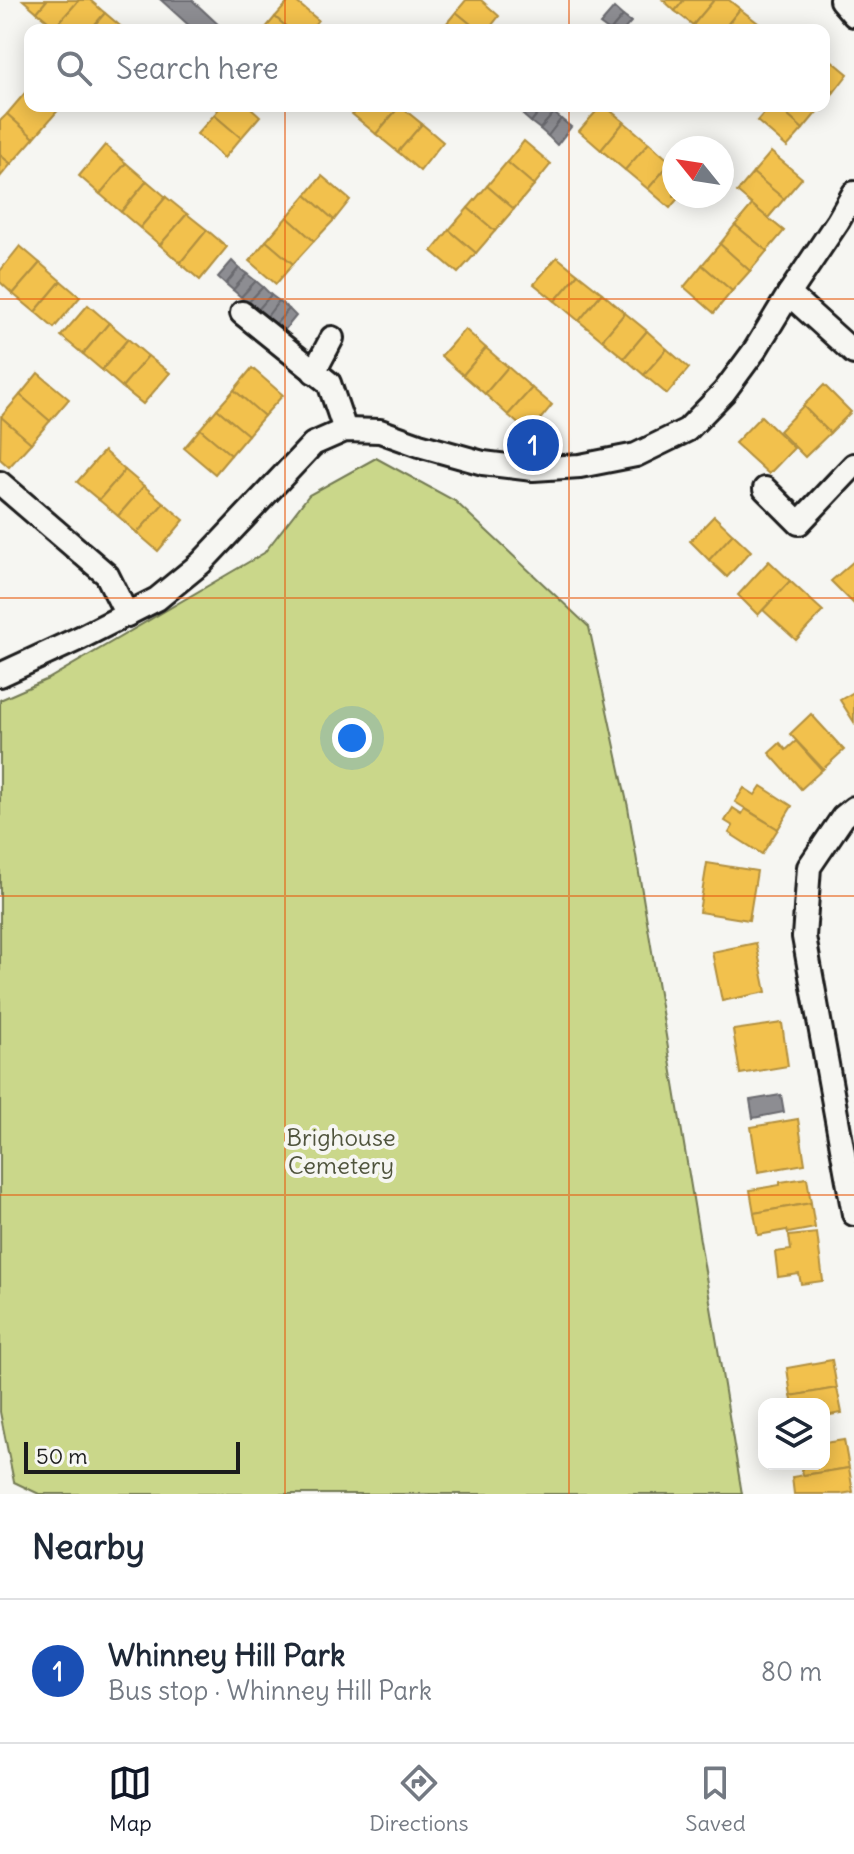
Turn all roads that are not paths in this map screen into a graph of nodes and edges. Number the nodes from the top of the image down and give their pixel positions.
1 (841, 0) edge
2 (854, 15) edge
3 (854, 193) edge
4 (789, 294) junction
5 (242, 313) dead end
6 (332, 338) dead end
7 (854, 353) edge
8 (314, 372) junction
9 (345, 430) junction
10 (854, 465) edge
11 (0, 483) edge
12 (765, 489) dead end
13 (127, 615) junction
14 (0, 675) edge
15 (854, 808) edge
16 (854, 1214) edge

1 - 2 street
3 - 4 street
4 - 7 street
4 - 9 street
5 - 8 street
6 - 8 street
8 - 9 street
9 - 13 street
10 - 12 street
11 - 13 street
13 - 14 street
15 - 16 street

